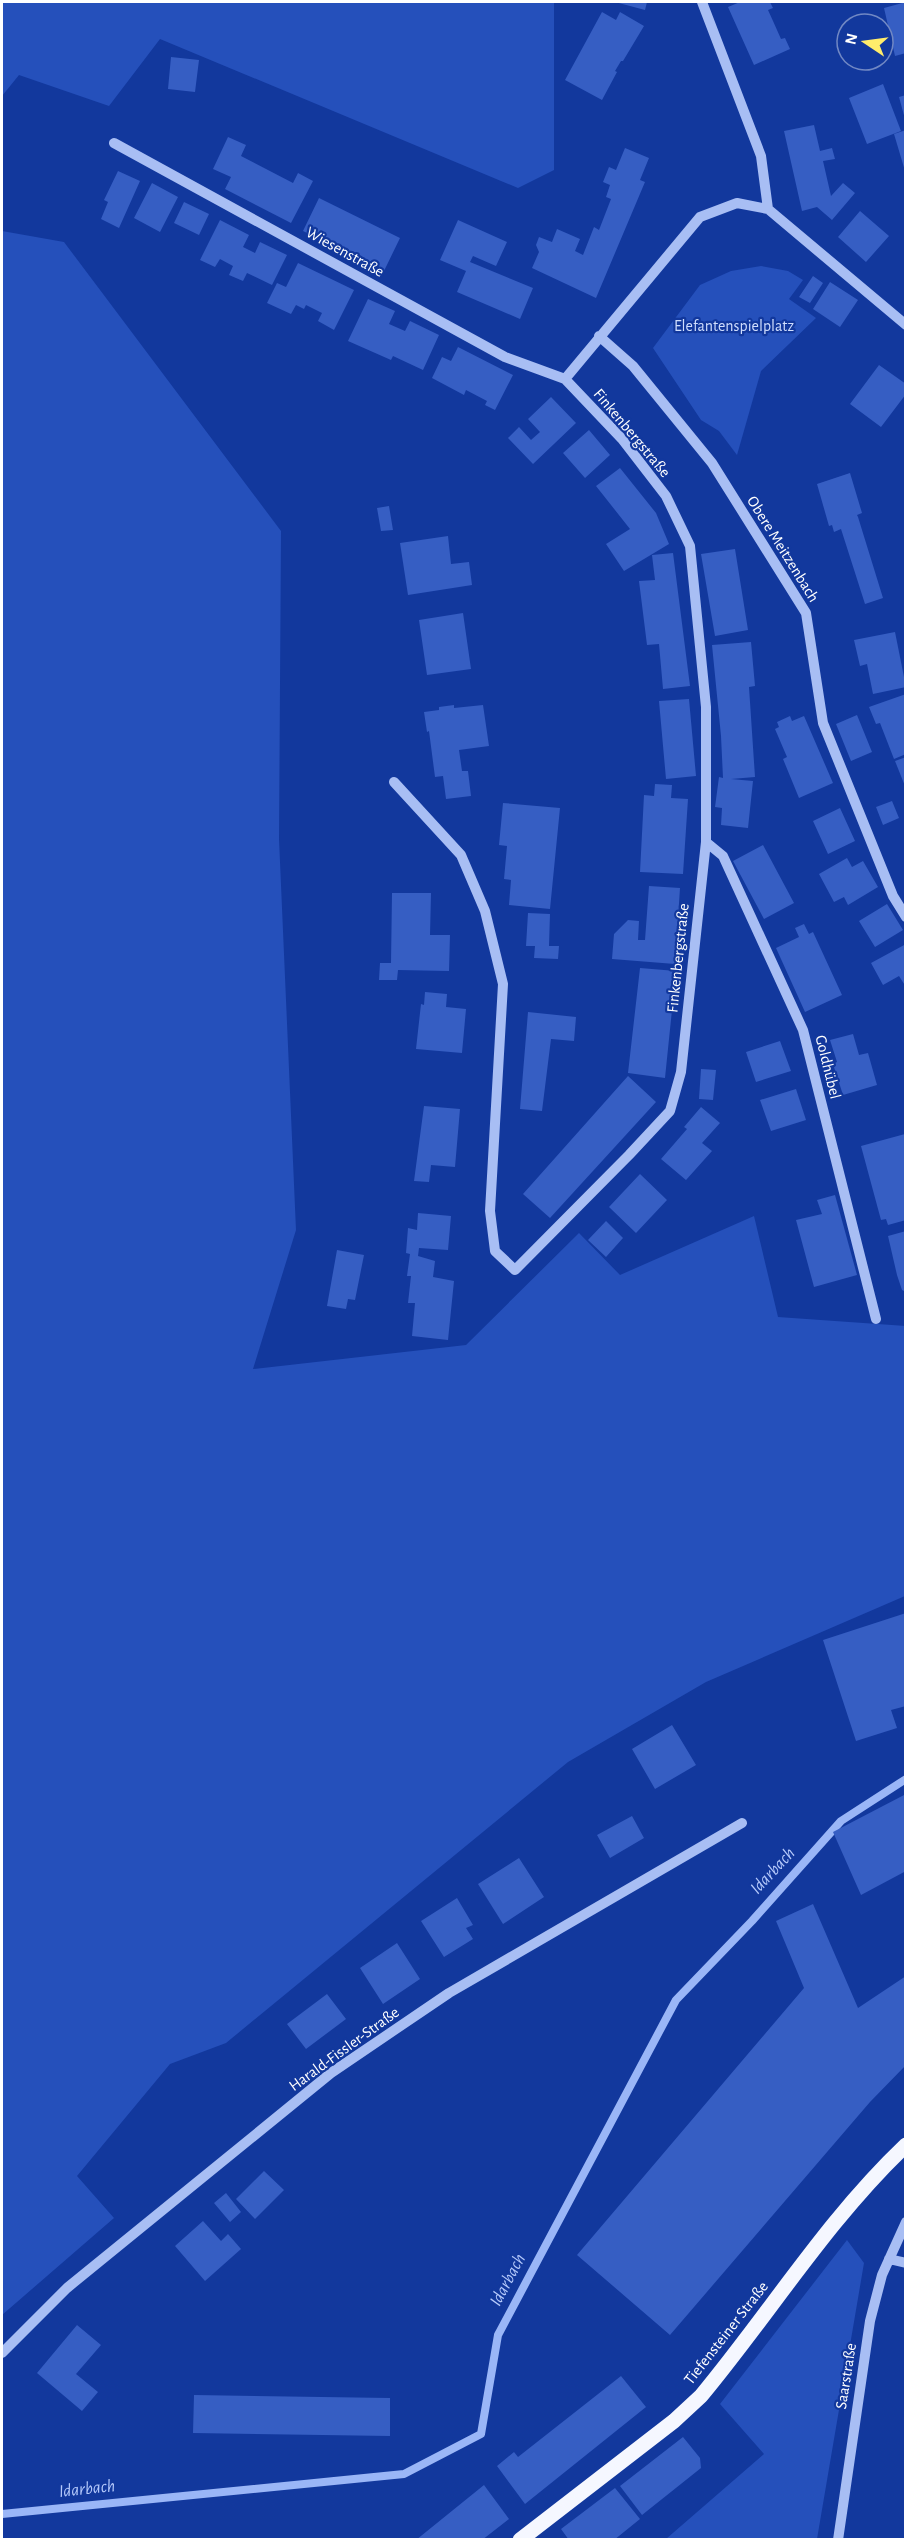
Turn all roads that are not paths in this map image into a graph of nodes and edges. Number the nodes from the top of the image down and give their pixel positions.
1 (702, 2) edge
2 (114, 143) dead end
3 (768, 209) junction
4 (906, 325) edge
5 (599, 336) junction
6 (565, 379) junction
7 (394, 782) dead end
8 (706, 842) junction
9 (906, 917) edge
10 (876, 1319) dead end
11 (742, 1823) dead end
12 (906, 2145) edge
13 (906, 2223) edge
14 (889, 2259) junction
15 (906, 2263) edge
16 (2, 2353) edge
17 (520, 2540) edge
18 (838, 2540) edge

1 - 3 street
2 - 6 street, Wiesenstraße
3 - 4 street
3 - 5 street
5 - 6 street
5 - 9 street, Obere Meitzenbach
6 - 8 street, Finkenbergstraße
7 - 8 street, Finkenbergstraße
8 - 10 street, Goldhübel
11 - 16 street, Harald-Fissler-Straße
12 - 17 main road, Tiefensteiner Straße
13 - 14 street, Saarstraße
14 - 15 street
14 - 18 street, Saarstraße

